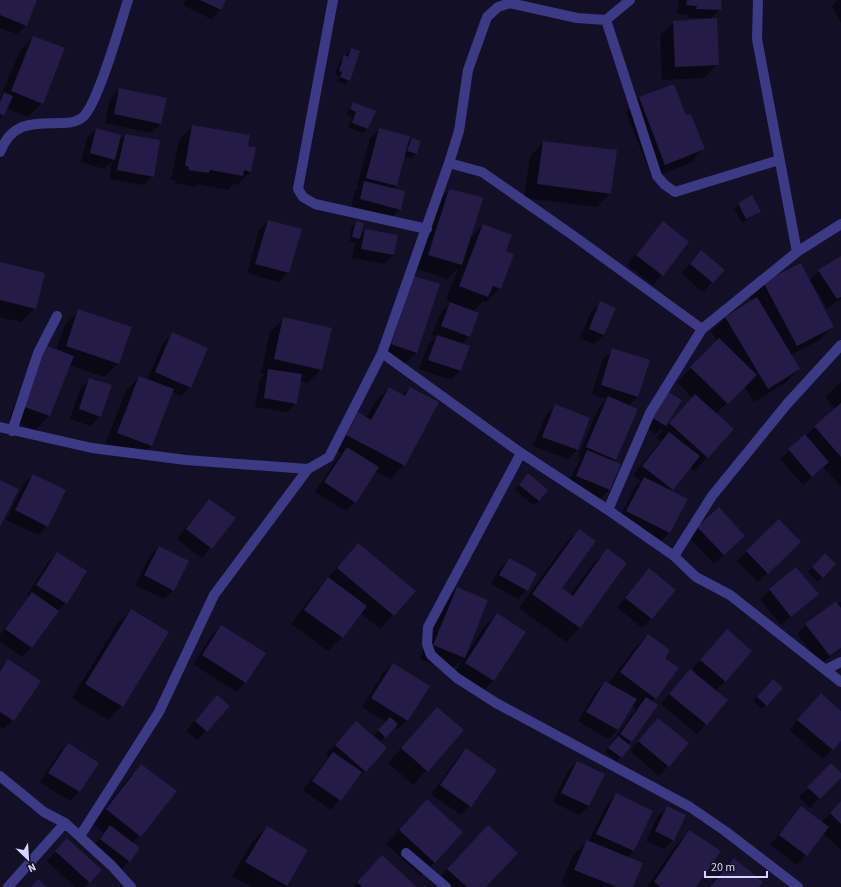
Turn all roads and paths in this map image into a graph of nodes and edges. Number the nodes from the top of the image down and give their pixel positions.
1 (128, 0) edge
2 (333, 0) edge
3 (630, 0) edge
4 (758, 0) edge
5 (606, 20) junction
6 (0, 152) edge
7 (779, 160) junction
8 (449, 163) junction
9 (841, 224) edge
10 (427, 229) junction
11 (797, 252) junction
12 (57, 316) dead end
13 (702, 329) junction
14 (841, 344) edge
15 (382, 353) junction
16 (0, 428) edge
17 (12, 431) junction
18 (522, 453) junction
19 (308, 469) junction
20 (608, 510) junction
21 (674, 556) junction
22 (841, 662) edge
23 (827, 669) junction
24 (841, 682) edge
25 (0, 776) edge
26 (65, 823) junction
27 (80, 836) junction
28 (406, 853) dead end
29 (8, 887) edge
30 (131, 887) edge
31 (446, 887) edge
32 (798, 887) edge

1 - 6 street
2 - 10 street
3 - 5 street
4 - 7 street
5 - 7 street
5 - 8 street
7 - 11 street
8 - 10 street
8 - 13 street
9 - 11 street
10 - 15 street
11 - 13 street
12 - 17 street
13 - 20 street
14 - 21 street
15 - 18 street
15 - 19 street
16 - 17 street
17 - 19 street
18 - 20 street
18 - 32 street
19 - 27 street
20 - 21 street
21 - 23 street
22 - 23 street
23 - 24 street
25 - 26 street
26 - 27 street
26 - 29 street
27 - 30 street
28 - 31 street

